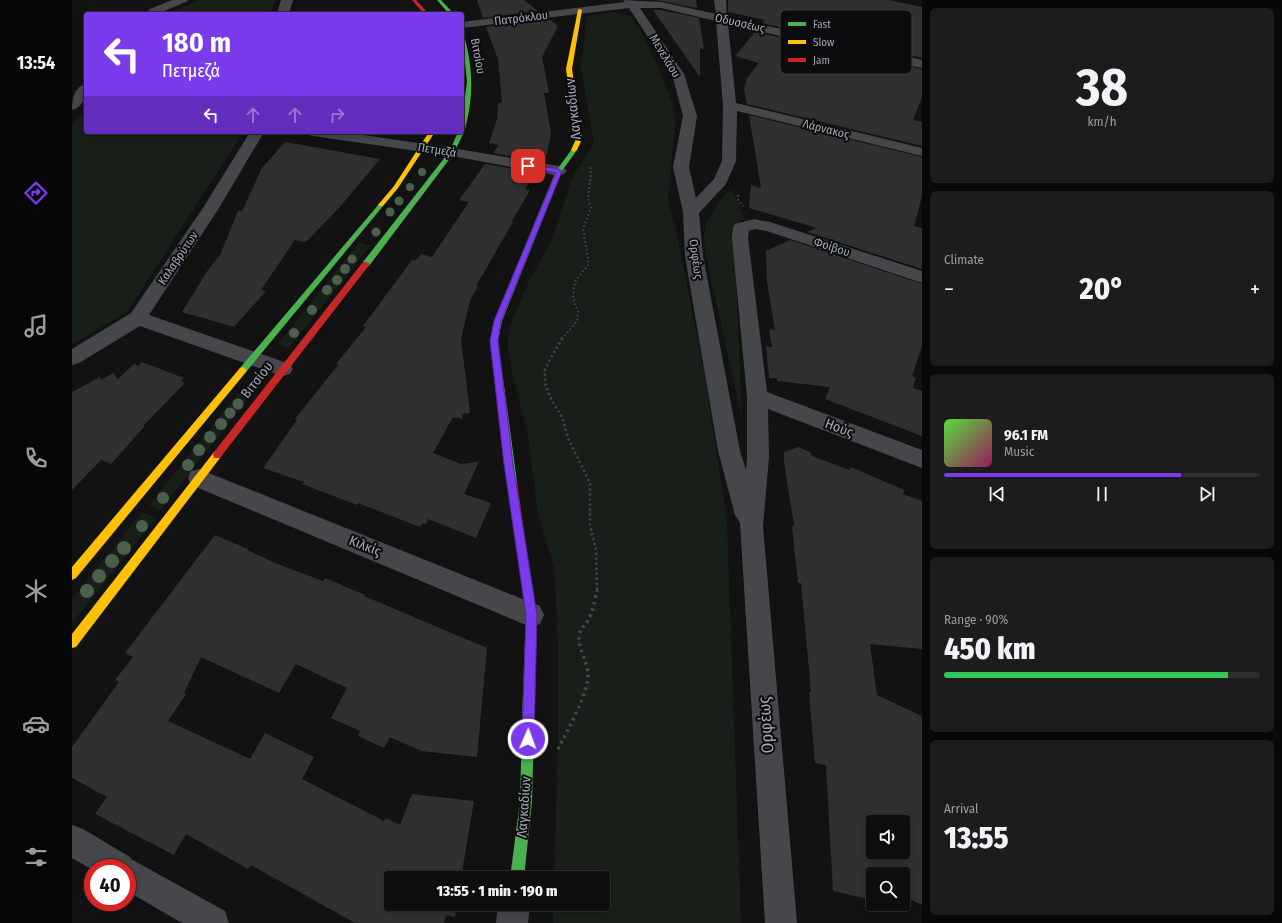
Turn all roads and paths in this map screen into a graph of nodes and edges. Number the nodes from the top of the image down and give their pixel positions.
1 (182, 0) edge
2 (286, 0) edge
3 (414, 0) edge
4 (439, 0) edge
5 (564, 0) edge
6 (720, 0) edge
7 (631, 2) edge
8 (580, 10) junction
9 (153, 12) edge
10 (283, 12) edge
11 (425, 12) edge
12 (450, 12) edge
13 (722, 19) junction
14 (464, 25) edge
15 (780, 32) edge
16 (464, 43) edge
17 (912, 62) edge
18 (922, 64) edge
19 (84, 83) edge
20 (730, 105) junction
21 (72, 106) edge
22 (464, 123) edge
23 (256, 134) edge
24 (328, 134) edge
25 (431, 134) edge
26 (460, 134) edge
27 (422, 147) junction
28 (452, 152) junction
29 (922, 152) edge
30 (590, 162) dead end
31 (559, 171) junction
32 (721, 181) junction
33 (691, 212) junction
34 (747, 226) junction
35 (922, 277) edge
36 (138, 318) junction
37 (72, 358) edge
38 (253, 359) junction
39 (283, 369) junction
40 (757, 396) junction
41 (922, 459) edge
42 (199, 478) junction
43 (750, 526) junction
44 (72, 575) edge
45 (531, 615) junction
46 (72, 643) edge
47 (556, 754) dead end
48 (72, 840) edge
49 (104, 859) edge
50 (518, 871) edge
51 (136, 878) edge
52 (513, 911) edge
53 (213, 923) edge
54 (512, 923) edge
55 (781, 923) edge

1 - 9 street
2 - 10 street
3 - 11 street
4 - 12 street
5 - 8 street
6 - 13 street
7 - 8 street, Οδυσσέως
7 - 13 street, Οδυσσέως
7 - 33 street, Μενελάου
8 - 14 street, Πατρόκλου
8 - 31 street, Λαγκαδίων
13 - 15 street, Οδυσσέως
13 - 20 street
16 - 22 street, Βιτσίου
17 - 18 street, Οδυσσέως
19 - 21 street
20 - 29 street, Λάρνακος
20 - 32 street
23 - 36 street, Καλαβρύτων
24 - 27 street, Πετμεζά
25 - 27 street, Βιτσίου
26 - 28 street, Βιτσίου
27 - 28 street, Πετμεζά
27 - 38 street, Βιτσίου
28 - 31 street, Πετμεζά
28 - 39 street, Βιτσίου
30 - 47 path
31 - 45 street, Λαγκαδίων
32 - 33 street
32 - 34 path
33 - 43 street, Ορφέως
34 - 35 street, Φοίβου
34 - 40 street, Ορφέως
36 - 37 street, Καλαβρύτων
36 - 38 street
38 - 39 street
38 - 44 street, Βιτσίου
39 - 42 street, Βιτσίου
40 - 41 street, Ηούς
40 - 43 street, Ορφέως
42 - 45 street, Κιλκίς
42 - 46 street, Βιτσίου
43 - 55 street, Ορφέως
45 - 50 street, Λαγκαδίων
48 - 49 street
51 - 53 street
52 - 54 street

